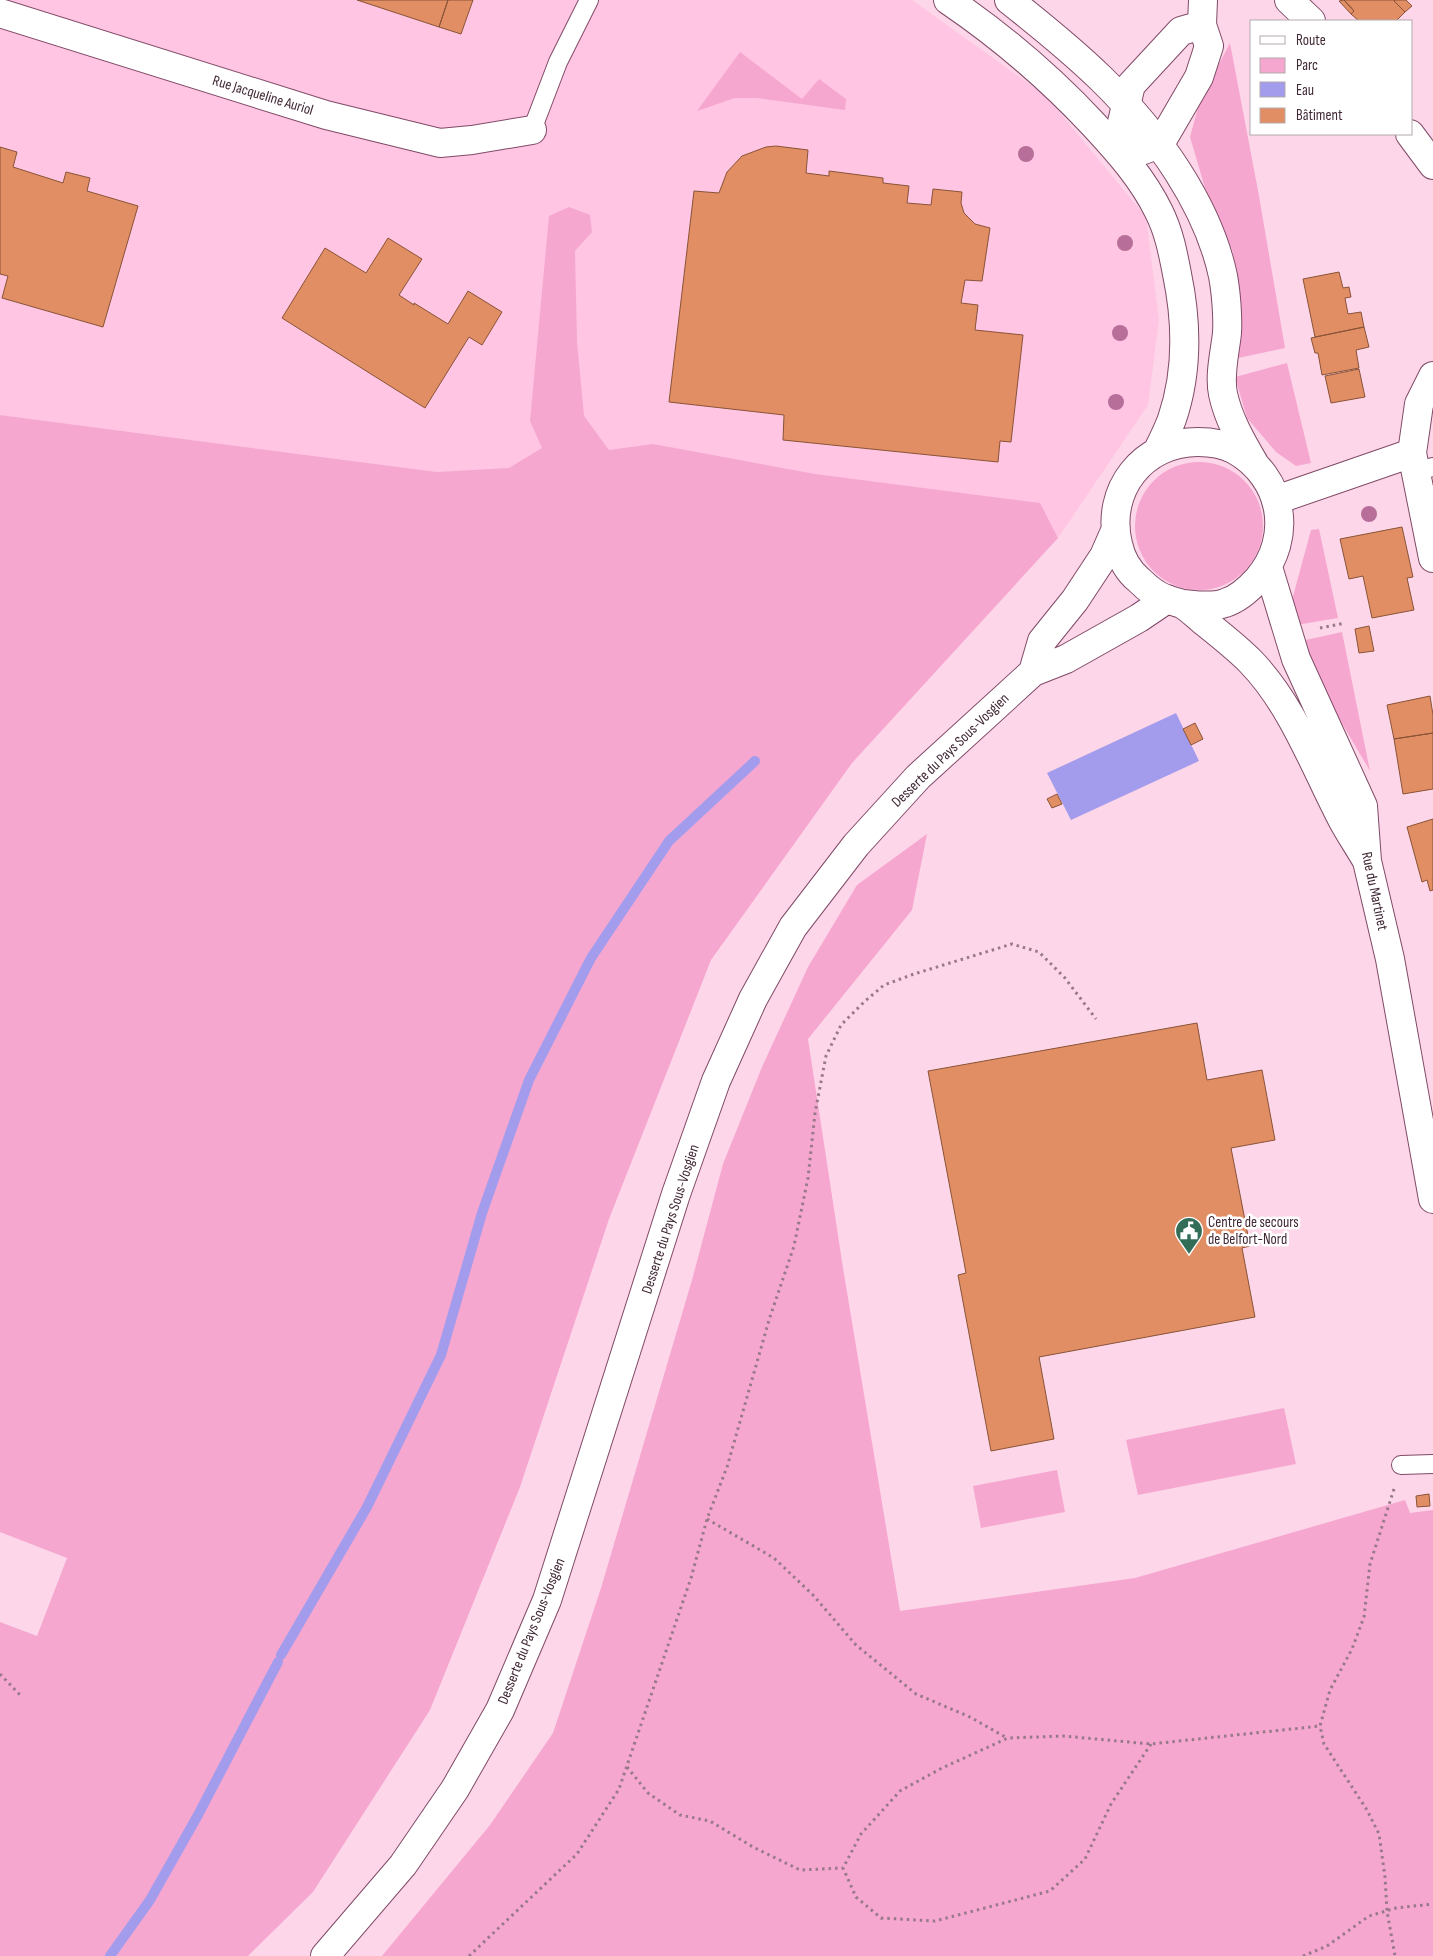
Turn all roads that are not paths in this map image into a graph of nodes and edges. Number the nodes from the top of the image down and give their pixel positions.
1 (589, 0) edge
2 (948, 0) edge
3 (1009, 0) edge
4 (1289, 0) edge
5 (1202, 12) edge
6 (0, 13) edge
7 (1310, 20) edge
8 (1121, 90) junction
9 (532, 130) joint
10 (1411, 135) edge
11 (1160, 144) junction
12 (1124, 157) junction
13 (1433, 166) edge
14 (1433, 376) edge
15 (1158, 450) junction
16 (1255, 464) junction
17 (1420, 464) edge
18 (1276, 500) junction
19 (1115, 531) junction
20 (1432, 555) edge
21 (1268, 568) junction
22 (1175, 602) junction
23 (1033, 672) junction
24 (1366, 861) junction
25 (1433, 1199) edge
26 (1433, 1464) edge
27 (1401, 1465) road end
28 (325, 1956) edge

1 - 9 lane
2 - 12 main road
3 - 8 main road
4 - 7 main road
5 - 8 main road
5 - 11 main road
6 - 9 main road, Rue Jacqueline Auriol
8 - 11 main road
8 - 12 main road
10 - 13 main road
11 - 12 main road
11 - 16 main road
12 - 15 main road
14 - 17 main road
15 - 16 main road
15 - 19 main road
16 - 18 main road
17 - 18 main road
17 - 20 main road
18 - 21 main road
19 - 22 main road
19 - 23 main road
21 - 22 main road
21 - 24 main road, Rue du Martinet
22 - 23 main road, Desserte du Pays Sous-Vosgien
22 - 24 main road
23 - 28 main road, Desserte du Pays Sous-Vosgien
24 - 25 main road, Rue du Martinet
26 - 27 lane

